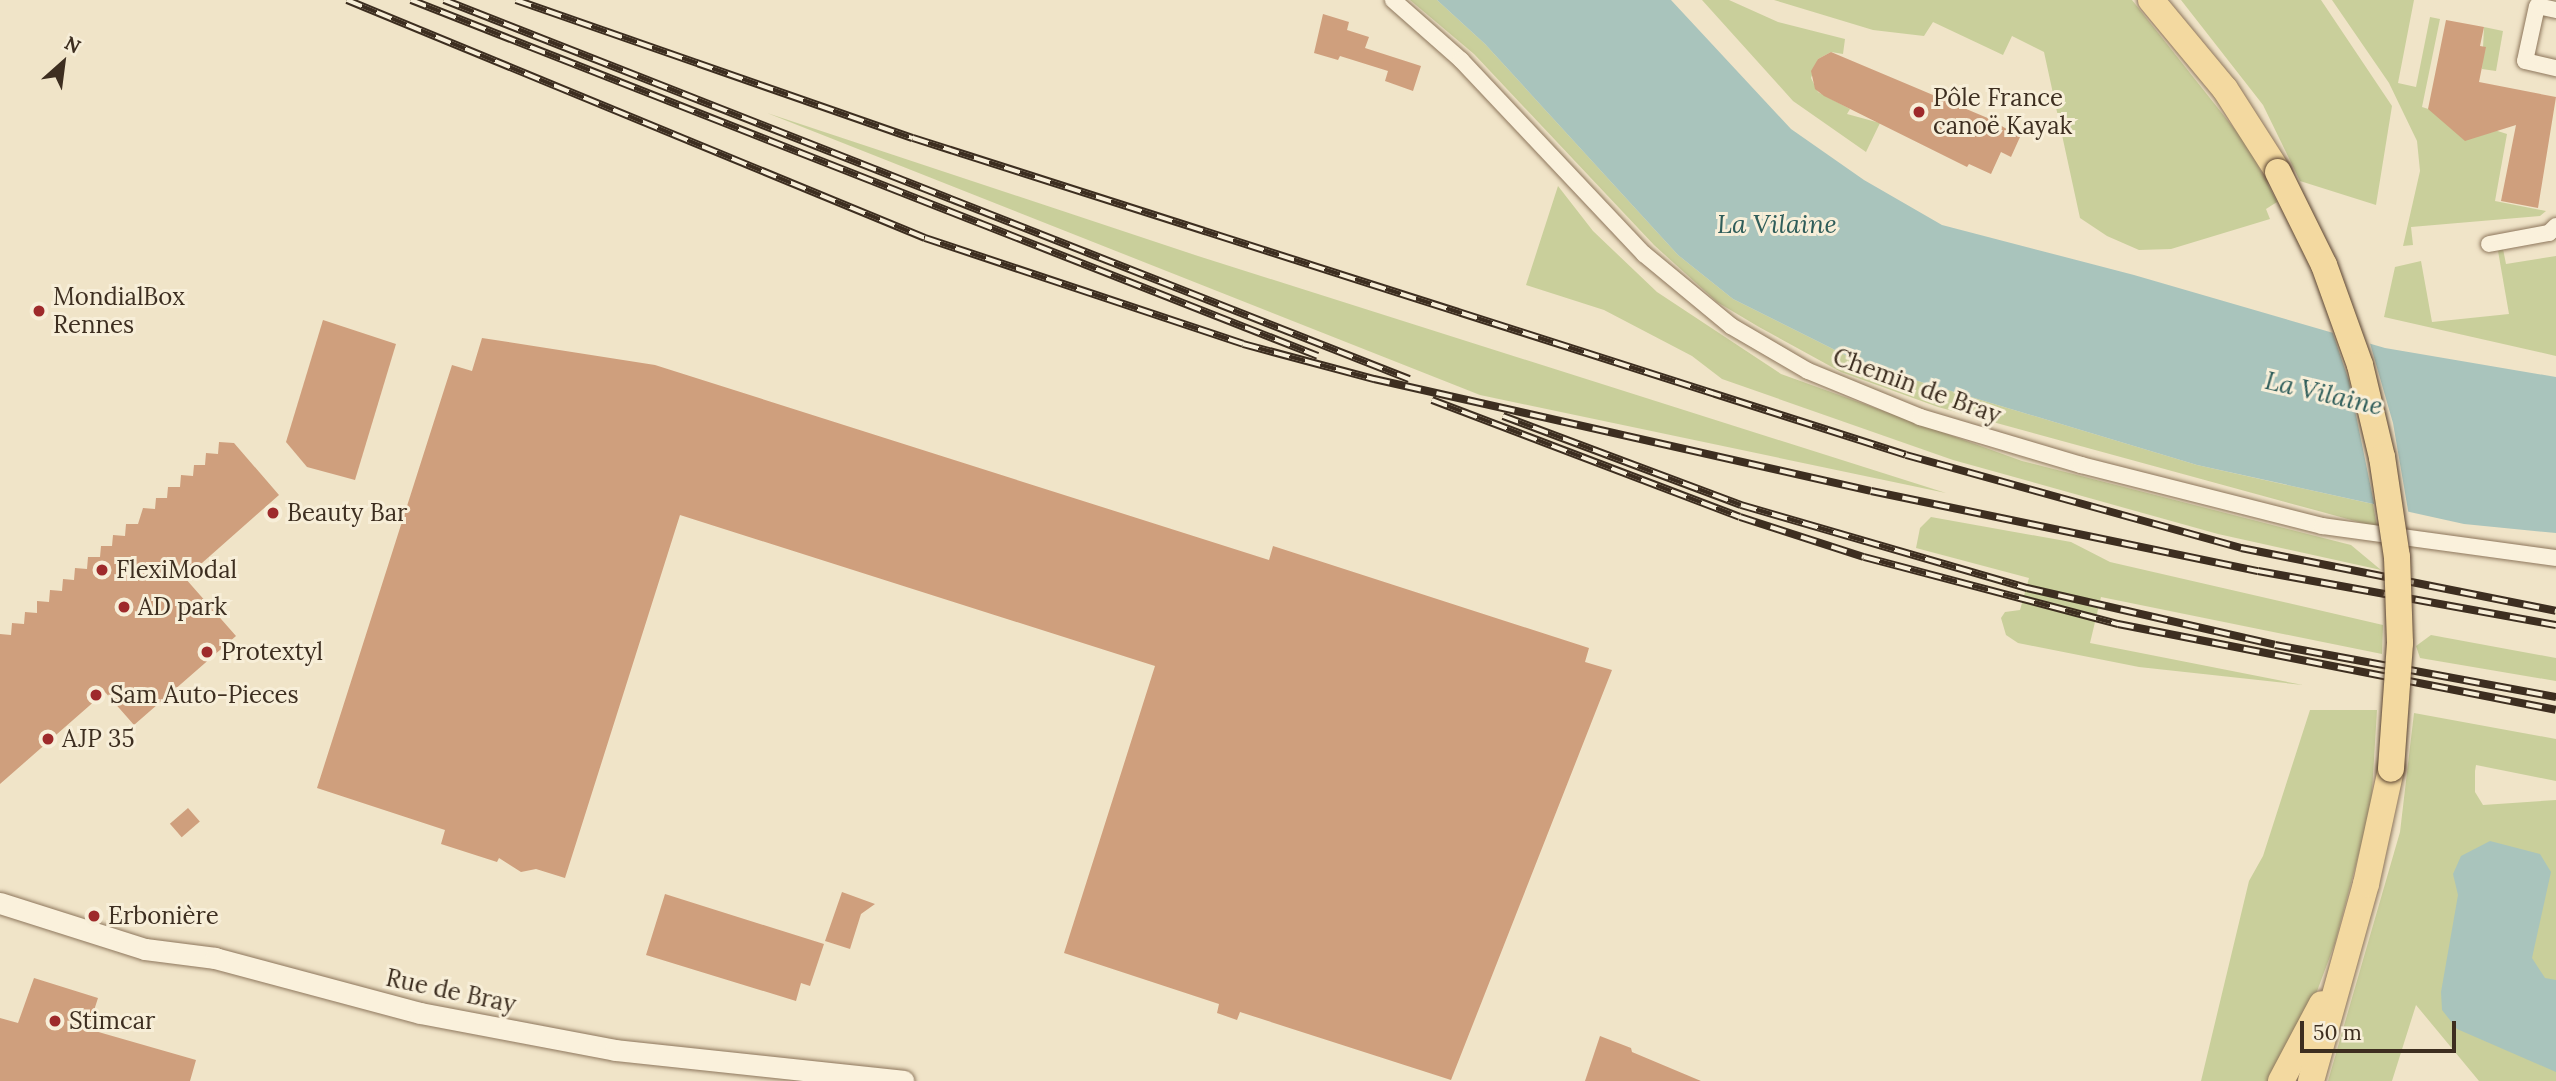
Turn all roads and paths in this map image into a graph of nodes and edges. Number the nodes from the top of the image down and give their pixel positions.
1 (1394, 0) edge
2 (2151, 0) edge
3 (2538, 3) edge
4 (2556, 10) edge
5 (2556, 68) edge
6 (2556, 226) edge
7 (2489, 243) dead end
8 (2556, 558) edge
9 (0, 903) edge
10 (2341, 968) junction
11 (903, 1081) edge
12 (2281, 1081) edge
13 (2311, 1081) edge

1 - 8 street, Chemin de Bray
2 - 10 main road, bridge
3 - 4 street
3 - 5 street
6 - 7 street
9 - 11 street, Rue de Bray
10 - 12 main road
10 - 13 main road

